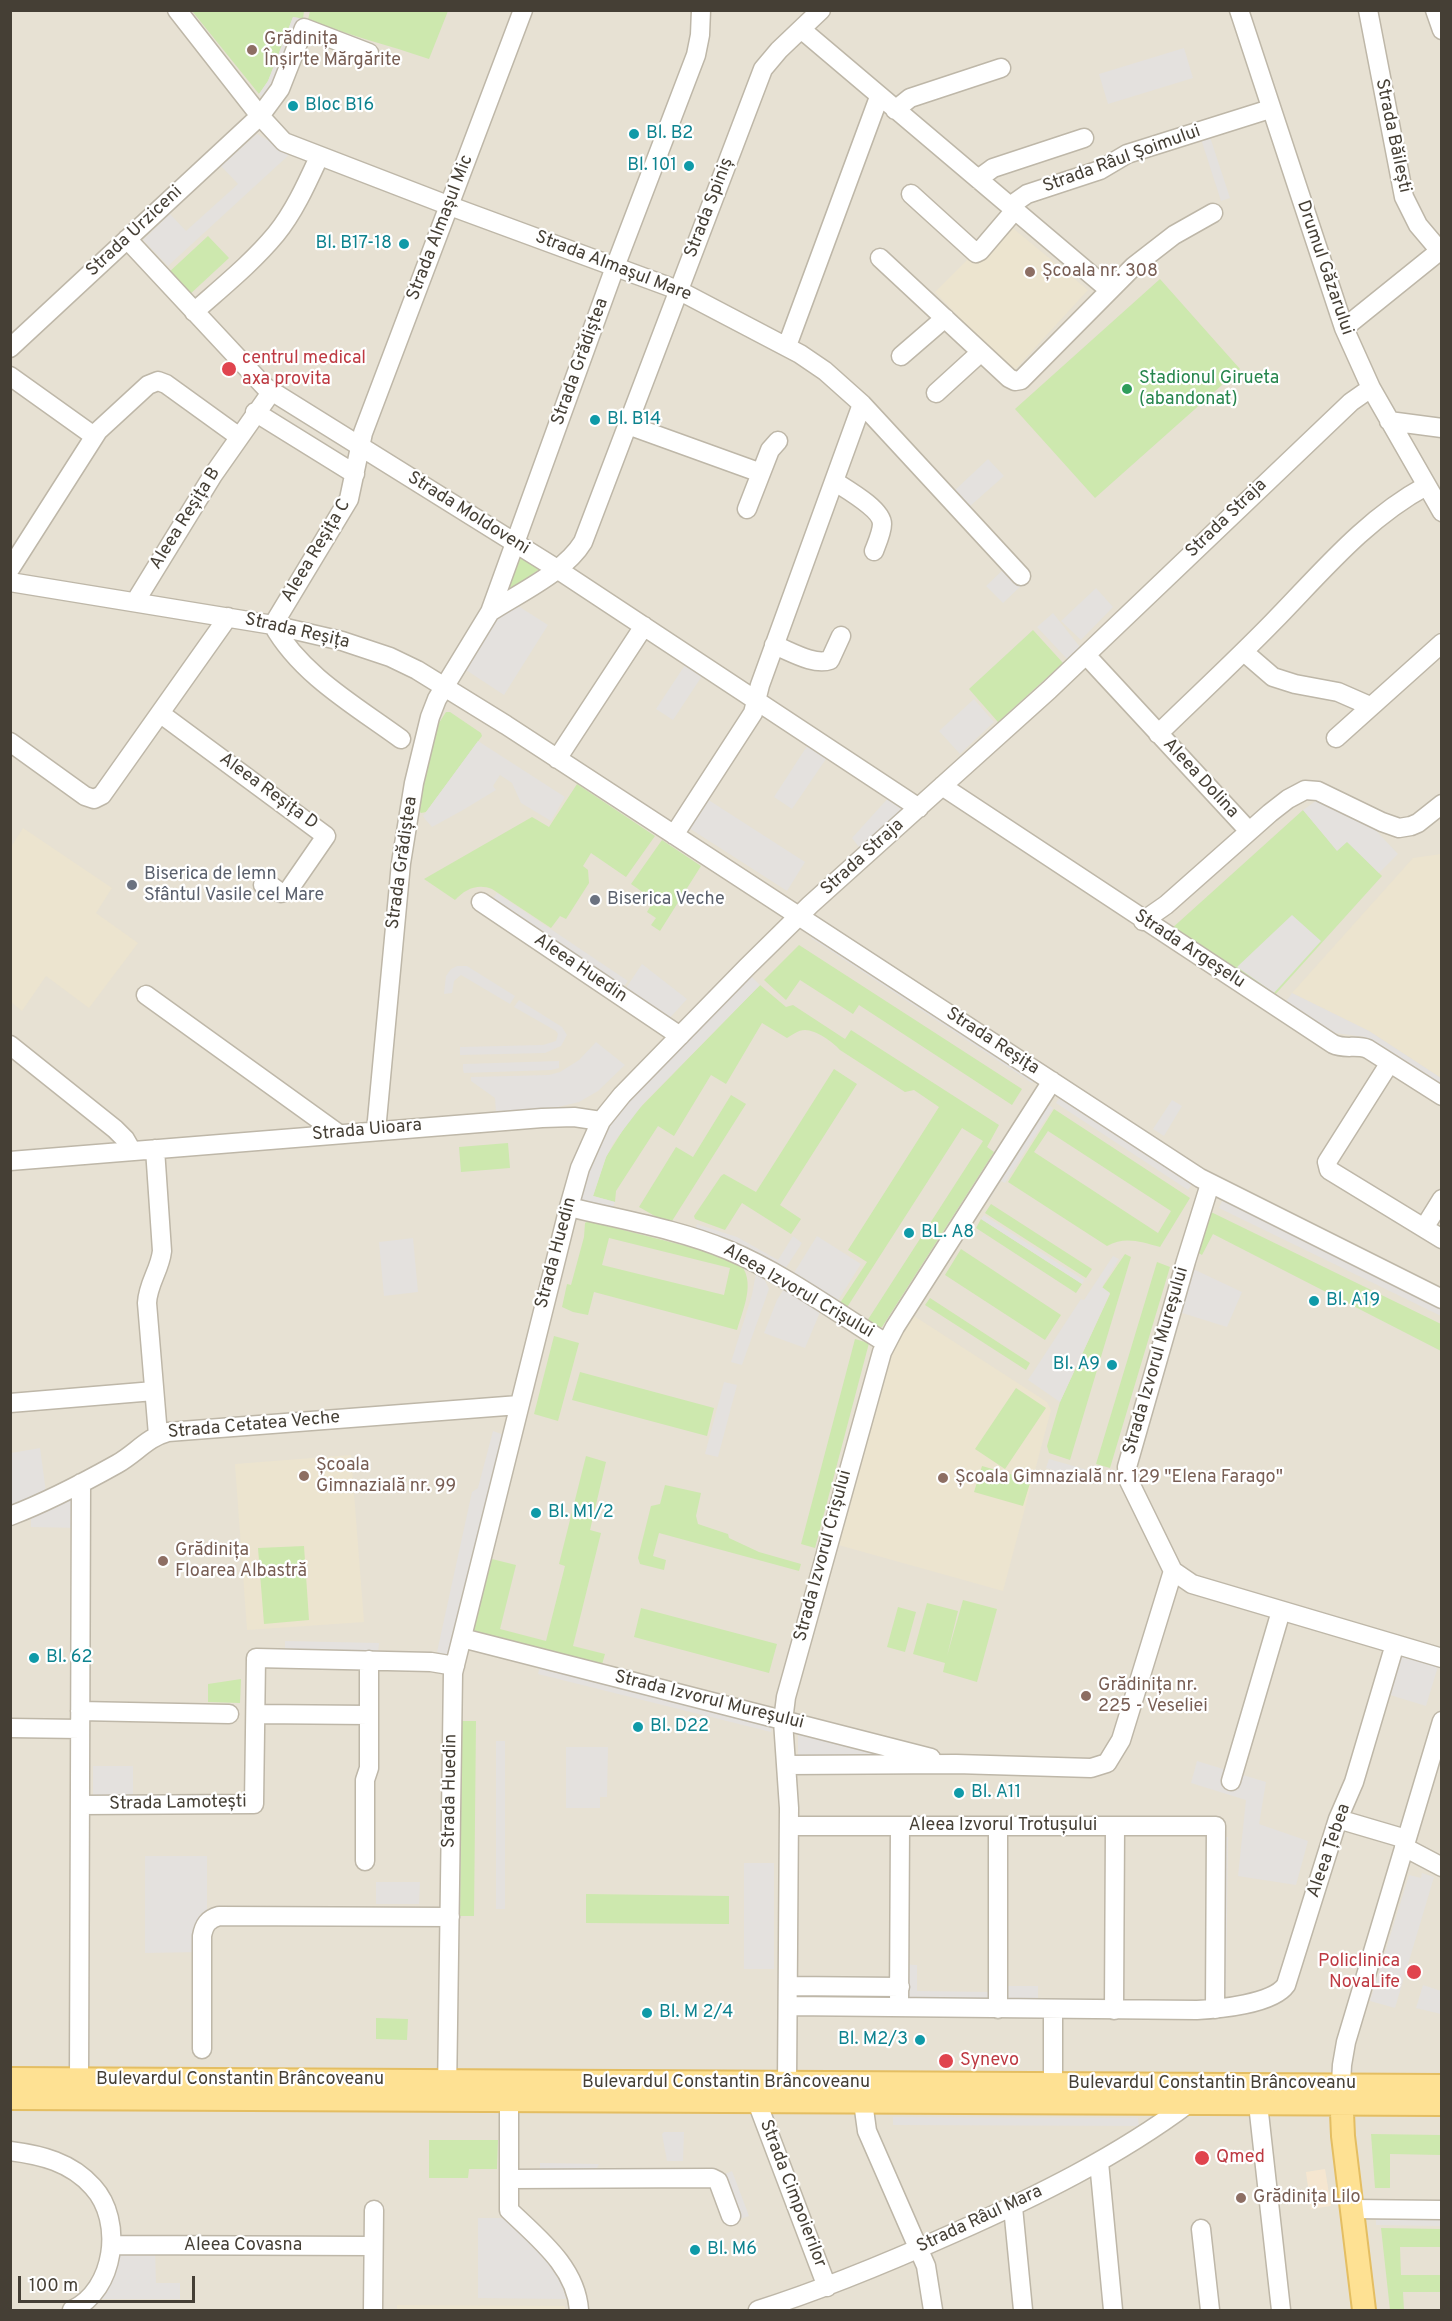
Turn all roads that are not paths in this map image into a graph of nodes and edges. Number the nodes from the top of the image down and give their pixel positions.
1 (177, 10) edge
2 (523, 10) edge
3 (701, 10) edge
4 (821, 10) edge
5 (1239, 10) edge
6 (1368, 10) edge
7 (1435, 10) edge
8 (801, 29) junction
9 (1442, 30) edge
10 (369, 53) dead end
11 (1001, 68) dead end
12 (879, 97) junction
13 (1270, 109) junction
14 (895, 110) junction
15 (260, 116) junction
16 (1084, 138) dead end
17 (319, 157) junction
18 (978, 179) junction
19 (911, 195) dead end
20 (450, 206) junction
21 (1012, 208) junction
22 (1213, 213) dead end
23 (127, 239) junction
24 (1441, 250) edge
25 (880, 258) dead end
26 (615, 267) junction
27 (1108, 289) junction
28 (678, 290) junction
29 (194, 312) junction
30 (945, 318) junction
31 (1344, 328) junction
32 (787, 346) junction
33 (10, 348) edge
34 (981, 352) junction
35 (901, 356) dead end
36 (10, 376) edge
37 (1371, 388) junction
38 (272, 391) junction
39 (936, 393) dead end
40 (862, 404) junction
41 (255, 412) junction
42 (1389, 421) junction
43 (628, 425) junction
44 (1442, 428) edge
45 (96, 433) junction
46 (238, 436) junction
47 (778, 441) dead end
48 (359, 445) junction
49 (761, 473) junction
50 (355, 474) junction
51 (834, 480) junction
52 (1426, 486) junction
53 (747, 509) dead end
54 (1442, 512) edge
55 (515, 544) junction
56 (874, 551) dead end
57 (10, 569) edge
58 (557, 570) junction
59 (1022, 576) dead end
60 (10, 582) edge
61 (135, 602) junction
62 (490, 612) junction
63 (228, 617) junction
64 (273, 625) junction
65 (644, 626) junction
66 (841, 636) dead end
67 (1442, 643) edge
68 (774, 645) junction
69 (1244, 652) junction
70 (1086, 655) junction
71 (445, 686) junction
72 (757, 700) junction
73 (1371, 706) junction
74 (161, 714) junction
75 (1158, 734) junction
76 (1336, 738) dead end
77 (401, 739) dead end
78 (10, 742) edge
79 (557, 759) junction
80 (942, 786) junction
81 (1442, 804) edge
82 (919, 808) junction
83 (1249, 831) junction
84 (674, 835) junction
85 (263, 885) dead end
86 (481, 902) dead end
87 (799, 916) junction
88 (1143, 921) junction
89 (146, 995) dead end
90 (680, 1036) junction
91 (10, 1045) edge
92 (1389, 1064) junction
93 (1052, 1081) junction
94 (1442, 1096) edge
95 (601, 1121) junction
96 (376, 1131) junction
97 (339, 1134) junction
98 (155, 1149) junction
99 (132, 1151) junction
100 (10, 1161) edge
101 (1210, 1184) junction
102 (1442, 1199) edge
103 (569, 1207) junction
104 (1424, 1228) junction
105 (1442, 1239) edge
106 (1442, 1299) edge
107 (886, 1343) junction
108 (154, 1391) junction
109 (10, 1403) edge
110 (519, 1406) junction
111 (158, 1435) junction
112 (81, 1483) junction
113 (10, 1516) edge
114 (1173, 1571) junction
115 (1281, 1611) junction
116 (462, 1638) junction
117 (1395, 1644) junction
118 (1442, 1658) edge
119 (369, 1660) junction
120 (455, 1666) junction
121 (229, 1714) dead end
122 (256, 1714) junction
123 (369, 1715) junction
124 (80, 1720) junction
125 (783, 1720) junction
126 (1442, 1720) edge
127 (10, 1728) edge
128 (956, 1764) junction
129 (786, 1765) junction
130 (1231, 1780) dead end
131 (80, 1805) junction
132 (1338, 1819) junction
133 (789, 1826) junction
134 (900, 1826) junction
135 (998, 1826) junction
136 (1115, 1826) junction
137 (1405, 1843) junction
138 (365, 1861) dead end
139 (1442, 1867) edge
140 (450, 1917) junction
141 (788, 1986) junction
142 (900, 1987) junction
143 (788, 2006) junction
144 (899, 2007) junction
145 (998, 2009) junction
146 (1053, 2009) junction
147 (1215, 2009) junction
148 (1114, 2010) junction
149 (202, 2049) dead end
150 (10, 2079) edge
151 (79, 2079) junction
152 (787, 2083) junction
153 (1053, 2084) junction
154 (1442, 2085) edge
155 (448, 2091) junction
156 (1341, 2094) junction
157 (10, 2098) edge
158 (509, 2100) junction
159 (756, 2102) junction
160 (863, 2102) junction
161 (1189, 2103) junction
162 (1258, 2104) junction
163 (1442, 2104) edge
164 (10, 2151) edge
165 (1098, 2162) junction
166 (509, 2179) junction
167 (1013, 2207) junction
168 (1352, 2209) junction
169 (374, 2210) dead end
170 (1442, 2210) edge
171 (731, 2216) dead end
172 (1201, 2229) dead end
173 (112, 2245) junction
174 (374, 2246) junction
175 (919, 2249) junction
176 (827, 2287) junction
177 (793, 2305) edge
178 (72, 2310) edge
179 (373, 2310) edge
180 (579, 2310) edge
181 (758, 2310) edge
182 (933, 2310) edge
183 (1023, 2310) edge
184 (1113, 2310) edge
185 (1210, 2310) edge
186 (1281, 2310) edge
187 (1365, 2310) edge

1 - 15 street, Strada Almașul Mare
2 - 20 street, Strada Almașul Mic
3 - 26 street, Strada Grădiștea
4 - 8 street, Strada Spiniș
5 - 13 street, Drumul Găzarului
6 - 24 street, Strada Băilești
7 - 9 street
8 - 12 street
8 - 28 street, Strada Spiniș
10 - 15 street, Strada Urziceni
11 - 14 street
12 - 14 street
12 - 32 street
13 - 21 street, Strada Râul Șoimului
13 - 31 street, Drumul Găzarului
14 - 18 street
15 - 17 street, Strada Almașul Mare
15 - 23 street, Strada Urziceni
16 - 18 street
17 - 20 street, Strada Almașul Mare
17 - 29 street
18 - 21 street
19 - 21 street, Strada Râul Șoimului
20 - 26 street, Strada Almașul Mare
20 - 48 street, Strada Almașul Mic
21 - 27 street
22 - 27 street
23 - 29 street, Strada Moldoveni
23 - 33 street, Strada Urziceni
24 - 31 street
25 - 30 street
26 - 28 street, Strada Almașul Mare
26 - 55 street, Strada Grădiștea
27 - 34 street
28 - 32 street, Strada Almașul Mare
28 - 43 street, Strada Spiniș
29 - 38 street, Strada Moldoveni
30 - 34 street
30 - 35 street
31 - 37 street, Drumul Găzarului
32 - 40 street, Strada Almașul Mare
34 - 39 street
36 - 45 street
37 - 42 street, Drumul Găzarului
37 - 70 street, Strada Straja
38 - 41 street, Aleea Reșița B
38 - 48 street, Strada Moldoveni
40 - 51 street
40 - 59 street, Strada Almașul Mare
41 - 46 street, Aleea Reșița B
41 - 50 street, Aleea Reșița C
42 - 44 street
42 - 52 street, Drumul Găzarului
43 - 49 street
43 - 58 street, Strada Spiniș
45 - 46 street
45 - 57 street
46 - 61 street, Aleea Reșița B
47 - 49 street
48 - 50 street, Aleea Reșița C
48 - 55 street, Strada Moldoveni
49 - 53 street
50 - 64 street, Aleea Reșița C
51 - 56 street
51 - 68 street
52 - 54 street, Drumul Găzarului
52 - 69 street, Aleea Dolina
55 - 58 street, Strada Moldoveni
55 - 62 street, Strada Grădiștea
58 - 62 street, Strada Grădiștea
58 - 65 street, Strada Moldoveni
60 - 61 street, Strada Reșița
61 - 63 street, Strada Reșița
62 - 71 street, Strada Grădiștea
63 - 64 street, Strada Reșița
63 - 74 street
64 - 71 street, Strada Reșița
64 - 77 street
65 - 72 street, Strada Moldoveni
65 - 79 street
66 - 68 street
67 - 73 street
68 - 72 street
69 - 73 street
69 - 75 street, Aleea Dolina
70 - 75 street
70 - 80 street, Strada Straja
71 - 79 street, Strada Reșița
71 - 96 street, Strada Grădiștea
72 - 82 street, Strada Moldoveni
72 - 84 street
73 - 76 street
74 - 78 street
74 - 85 street, Aleea Reșița D
75 - 83 street, Aleea Dolina
79 - 84 street, Strada Reșița
80 - 82 street, Strada Straja
80 - 88 street, Strada Argeșelu
81 - 83 street, Aleea Dolina
82 - 87 street, Strada Straja
83 - 88 street, Aleea Dolina
84 - 87 street, Strada Reșița
86 - 90 street, Aleea Huedin
87 - 90 street, Strada Huedin
87 - 93 street, Strada Reșița
88 - 92 street, Strada Argeșelu
89 - 97 street
90 - 95 street, Strada Huedin
91 - 99 street
92 - 94 street, Strada Argeșelu
92 - 104 street
93 - 101 street, Strada Reșița
93 - 107 street, Strada Izvorul Crișului
95 - 96 street, Strada Uioara
95 - 103 street, Strada Huedin
96 - 97 street, Strada Uioara
97 - 98 street, Strada Uioara
98 - 99 street, Strada Uioara
98 - 108 street
99 - 100 street, Strada Uioara
101 - 106 street, Strada Reșița
101 - 114 street, Strada Izvorul Mureșului
102 - 104 street
103 - 107 street, Aleea Izvorul Crișului
103 - 110 street, Strada Huedin
104 - 105 street
107 - 125 street, Strada Izvorul Crișului
108 - 109 street
108 - 111 street
110 - 111 street, Strada Cetatea Veche
110 - 116 street, Strada Huedin
111 - 112 street, Strada Cetatea Veche
112 - 113 street, Strada Cetatea Veche
112 - 124 street
114 - 115 street
114 - 128 street, Strada Izvorul Mureșului
115 - 117 street
115 - 130 street
116 - 120 street, Strada Huedin
116 - 125 street, Strada Izvorul Mureșului
117 - 118 street
117 - 132 street, Aleea Țebea
119 - 120 street
119 - 122 street
119 - 123 street
120 - 140 street, Strada Huedin
121 - 124 street
122 - 123 street
122 - 131 street, Strada Lamotești
123 - 138 street
124 - 127 street
124 - 131 street
125 - 128 street, Strada Izvorul Mureșului
125 - 129 street, Strada Izvorul Crișului
126 - 137 street
128 - 129 street, Strada Izvorul Mureșului
129 - 133 street, Strada Izvorul Crișului
131 - 151 street
132 - 137 street
132 - 147 street, Aleea Țebea
133 - 134 street, Aleea Izvorul Trotușului
133 - 141 street, Strada Izvorul Crișului
134 - 135 street, Aleea Izvorul Trotușului
134 - 142 street
135 - 136 street, Aleea Izvorul Trotușului
135 - 145 street
136 - 147 street, Aleea Izvorul Trotușului
136 - 148 street
137 - 139 street
137 - 156 street
140 - 149 street
140 - 155 street, Strada Huedin
141 - 142 street
141 - 143 street, Strada Izvorul Crișului
142 - 144 street
143 - 144 street, Aleea Țebea
143 - 152 street, Strada Izvorul Crișului
144 - 145 street, Aleea Țebea
145 - 146 street, Aleea Țebea
146 - 148 street, Aleea Țebea
146 - 153 street
147 - 148 street, Aleea Țebea
150 - 151 main road, Bulevardul Constantin Brâncoveanu
151 - 155 main road, Bulevardul Constantin Brâncoveanu
152 - 153 main road, Bulevardul Constantin Brâncoveanu
152 - 155 main road, Bulevardul Constantin Brâncoveanu
153 - 156 main road, Bulevardul Constantin Brâncoveanu
154 - 156 main road, Bulevardul Constantin Brâncoveanu
155 - 157 main road, Bulevardul Constantin Brâncoveanu
155 - 158 main road, Bulevardul Constantin Brâncoveanu
156 - 162 main road, Bulevardul Constantin Brâncoveanu
156 - 163 main road, Bulevardul Constantin Brâncoveanu
156 - 168 main road
158 - 159 main road, Bulevardul Constantin Brâncoveanu
158 - 166 street
159 - 160 main road, Bulevardul Constantin Brâncoveanu
159 - 176 street, Strada Cimpoierilor
160 - 161 main road, Bulevardul Constantin Brâncoveanu
160 - 175 street
161 - 162 main road, Bulevardul Constantin Brâncoveanu
161 - 165 street, Strada Râul Mara
162 - 186 street
164 - 173 street
165 - 167 street, Strada Râul Mara
165 - 184 street
166 - 171 street
166 - 180 street
167 - 175 street, Strada Râul Mara
167 - 183 street
168 - 170 street
168 - 187 main road
169 - 174 street
172 - 185 street
173 - 174 street, Aleea Covasna
173 - 178 street
174 - 179 street
175 - 176 street, Strada Râul Mara
175 - 182 street
176 - 177 street, Strada Râul Mara
177 - 181 street, Strada Râul Mara

